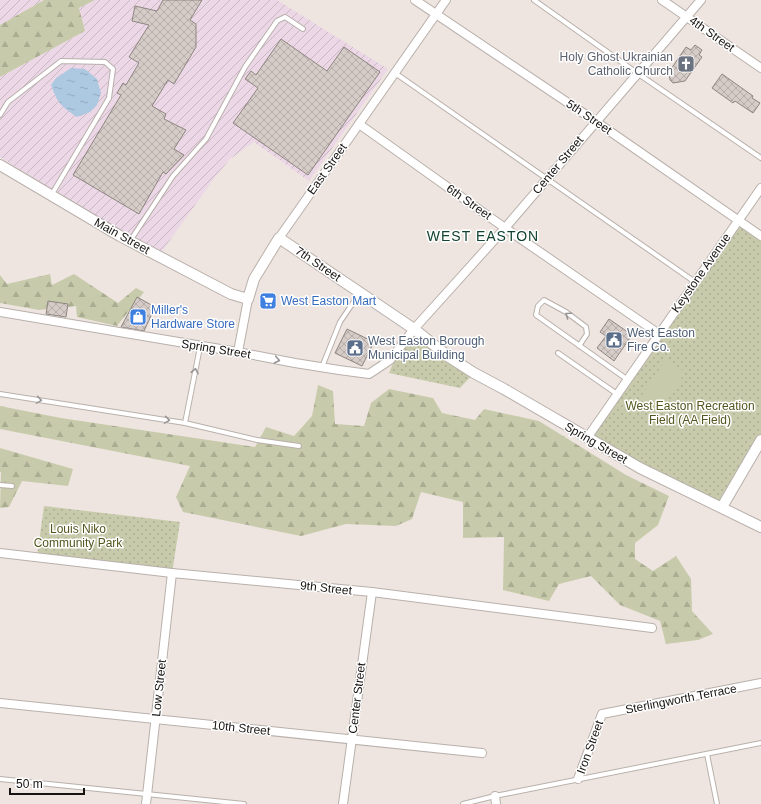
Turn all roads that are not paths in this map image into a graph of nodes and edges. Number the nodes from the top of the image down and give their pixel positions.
1 (415, 0) edge
2 (446, 0) edge
3 (534, 0) edge
4 (662, 0) edge
5 (701, 0) edge
6 (436, 14) junction
7 (686, 17) junction
8 (303, 29) dead end
9 (761, 68) edge
10 (395, 73) junction
11 (636, 74) junction
12 (0, 115) edge
13 (595, 121) junction
14 (359, 124) junction
15 (761, 158) edge
16 (0, 165) edge
17 (547, 178) junction
18 (761, 188) edge
19 (52, 195) junction
20 (738, 220) junction
21 (505, 228) junction
22 (761, 236) edge
23 (279, 238) junction
24 (130, 241) junction
25 (696, 282) junction
26 (360, 293) junction
27 (248, 299) junction
28 (0, 312) edge
29 (414, 329) junction
30 (659, 334) junction
31 (579, 346) junction
32 (200, 347) junction
33 (238, 352) junction
34 (558, 352) dead end
35 (322, 368) junction
36 (474, 373) joint
37 (628, 380) junction
38 (0, 394) edge
39 (617, 394) junction
40 (185, 423) junction
41 (587, 438) junction
42 (761, 440) edge
43 (299, 446) dead end
44 (0, 485) edge
45 (12, 486) dead end
46 (722, 508) junction
47 (761, 527) edge
48 (0, 553) edge
49 (172, 573) junction
50 (372, 592) junction
51 (652, 628) dead end
52 (761, 683) edge
53 (0, 703) edge
54 (602, 714) joint
55 (156, 719) junction
56 (352, 739) junction
57 (761, 743) edge
58 (482, 753) dead end
59 (707, 754) junction
60 (0, 779) edge
61 (578, 779) junction
62 (147, 794) junction
63 (496, 800) edge
64 (146, 804) edge
65 (244, 804) edge
66 (343, 804) edge
67 (464, 804) edge
68 (717, 804) edge

1 - 6 street, 5th Street
2 - 6 street, East Street
3 - 11 lane
4 - 7 street, 4th Street
5 - 7 street, Center Street
6 - 10 street, East Street
6 - 13 street, 5th Street
7 - 9 street, 4th Street
7 - 11 street, Center Street
8 - 24 lane
10 - 14 street, East Street
10 - 17 lane
11 - 13 street, Center Street
11 - 15 lane
12 - 19 lane
13 - 17 street, Center Street
13 - 20 street, 5th Street
14 - 21 street, 6th Street
14 - 23 street, East Street
16 - 19 street, Main Street
17 - 21 street, Center Street
17 - 25 lane
18 - 20 street, Keystone Avenue
19 - 24 street, Main Street
20 - 22 street, 5th Street
20 - 25 street, Keystone Avenue
21 - 29 street, Center Street
21 - 30 street, 6th Street
23 - 26 street, 7th Street
23 - 27 street, East Street
24 - 27 street, Main Street
25 - 30 street, Keystone Avenue
26 - 29 street, 7th Street
26 - 35 lane
27 - 33 street, East Street
28 - 32 street, Spring Street
29 - 35 street, Spring Street
29 - 36 street, 7th Street
30 - 37 street, Keystone Avenue
31 -> 31 lane
31 - 37 lane
32 - 33 street, Spring Street
40 -> 32 lane
33 -> 35 street, Spring Street
34 - 39 lane
36 - 41 street, Spring Street
37 - 39 street, Keystone Avenue
38 -> 40 lane
39 - 41 street, Keystone Avenue
40 - 43 lane
41 - 46 street, Spring Street
42 - 46 street
44 - 45 lane
46 - 47 street, Spring Street
48 - 49 street, 9th Street
49 - 50 street, 9th Street
49 - 55 street, Low Street
50 - 51 street, 9th Street
50 - 56 street, Center Street
52 - 54 street, Sterlingworth Terrace
53 - 55 street, 10th Street
54 - 61 street, Iron Street
55 - 56 street, 10th Street
55 - 62 street, Low Street
56 - 58 street, 10th Street
56 - 66 street, Center Street
57 - 59 lane
59 - 61 lane
59 - 68 lane
60 - 62 lane
61 - 63 lane
62 - 64 street, Low Street
62 - 65 lane
63 - 67 lane

